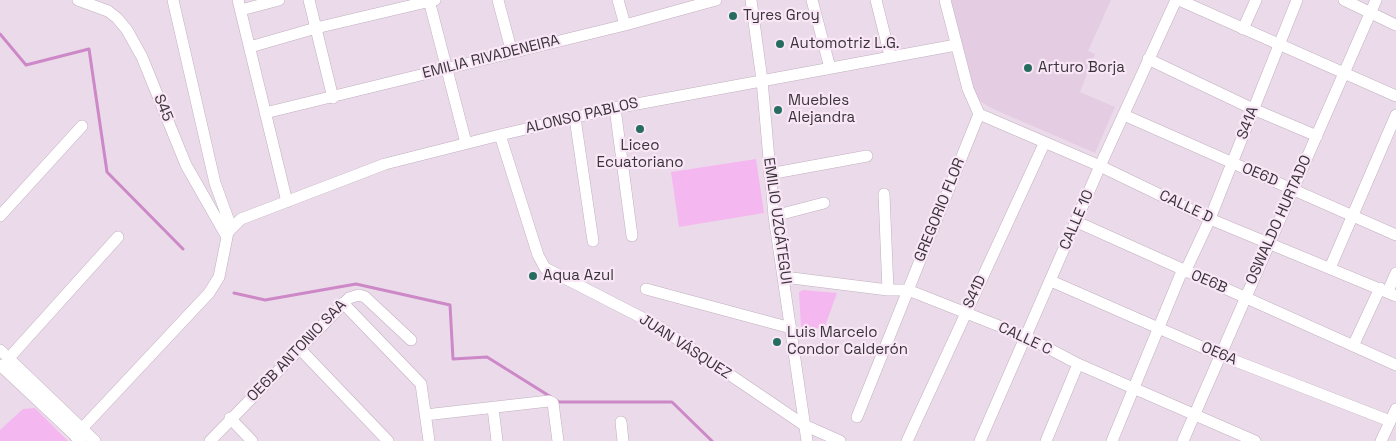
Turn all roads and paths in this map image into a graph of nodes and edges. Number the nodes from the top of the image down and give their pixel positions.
1 (78, 0) edge
2 (173, 0) edge
3 (278, 0) edge
4 (309, 0) edge
5 (431, 0) edge
6 (498, 0) edge
7 (618, 0) edge
8 (716, 0) edge
9 (751, 0) edge
10 (812, 0) edge
11 (876, 0) edge
12 (945, 0) edge
13 (1177, 0) edge
14 (1256, 0) edge
15 (1296, 0) edge
16 (1344, 0) edge
17 (1376, 0) edge
18 (687, 4) edge
19 (239, 5) edge
20 (1370, 13) junction
21 (625, 25) junction
22 (1396, 25) edge
23 (316, 28) junction
24 (1243, 29) junction
25 (1279, 44) junction
26 (956, 45) junction
27 (250, 47) junction
28 (512, 53) junction
29 (890, 56) junction
30 (1148, 59) junction
31 (446, 67) junction
32 (830, 68) junction
33 (1343, 73) junction
34 (762, 80) junction
35 (1396, 96) edge
36 (333, 98) junction
37 (614, 108) junction
38 (1253, 109) junction
39 (266, 113) junction
40 (979, 114) junction
41 (1124, 115) junction
42 (1396, 115) edge
43 (575, 118) junction
44 (82, 126) dead end
45 (500, 135) junction
46 (1317, 136) junction
47 (466, 144) junction
48 (1044, 144) junction
49 (867, 156) dead end
50 (1232, 163) junction
51 (1100, 166) junction
52 (769, 174) junction
53 (1294, 189) junction
54 (884, 194) dead end
55 (287, 202) junction
56 (824, 203) dead end
57 (1354, 215) junction
58 (0, 216) edge
59 (774, 216) junction
60 (1210, 219) junction
61 (1077, 222) junction
62 (229, 232) junction
63 (1396, 235) edge
64 (632, 236) dead end
65 (118, 237) dead end
66 (593, 241) dead end
67 (1269, 243) junction
68 (1330, 268) junction
69 (1184, 272) junction
70 (1396, 273) edge
71 (784, 276) junction
72 (1051, 281) junction
73 (646, 289) dead end
74 (888, 290) junction
75 (908, 290) junction
76 (1388, 292) edge
77 (1244, 297) junction
78 (343, 303) junction
79 (966, 312) junction
80 (791, 328) junction
81 (1158, 328) junction
82 (1026, 337) junction
83 (411, 340) dead end
84 (1353, 346) junction
85 (0, 350) edge
86 (300, 350) junction
87 (1220, 355) junction
88 (5, 362) edge
89 (1078, 364) junction
90 (1396, 365) edge
91 (1134, 388) junction
92 (493, 408) junction
93 (1396, 409) edge
94 (1194, 414) junction
95 (425, 415) junction
96 (857, 417) dead end
97 (230, 418) junction
98 (1390, 421) junction
99 (621, 422) dead end
100 (804, 425) junction
101 (79, 435) edge
102 (95, 441) edge
103 (210, 441) edge
104 (252, 441) edge
105 (388, 441) edge
106 (428, 441) edge
107 (497, 441) edge
108 (558, 441) edge
109 (624, 441) edge
110 (807, 441) edge
111 (840, 441) edge
112 (907, 441) edge
113 (980, 441) edge
114 (1046, 441) edge
115 (1112, 441) edge
116 (1183, 441) edge
117 (1255, 441) edge
118 (1381, 441) edge

1 - 62 street, S45
2 - 62 street
3 - 19 street
4 - 23 street
5 - 23 street
5 - 31 street
6 - 28 street
7 - 21 street
8 - 18 street, EMILIA RIVADENEIRA
9 - 34 street, EMILIO UZCÁTEGUI
10 - 32 street
11 - 29 street
12 - 26 street
13 - 24 street
13 - 30 street, CALLE 10
14 - 24 street
15 - 25 street, S41A
16 - 20 street
17 - 20 street, OSWALDO HURTADO
18 - 21 street, EMILIA RIVADENEIRA
19 - 27 street
20 - 22 street
20 - 33 street, OSWALDO HURTADO
21 - 28 street, EMILIA RIVADENEIRA
23 - 27 street
23 - 36 street
24 - 25 street
25 - 33 street
25 - 38 street, S41A
26 - 29 street, ALONSO PABLOS
26 - 40 street
27 - 39 street
28 - 31 street, EMILIA RIVADENEIRA
29 - 32 street, ALONSO PABLOS
30 - 38 street
30 - 41 street, CALLE 10
31 - 36 street, EMILIA RIVADENEIRA
31 - 47 street
32 - 34 street, ALONSO PABLOS
33 - 35 street
33 - 46 street, OSWALDO HURTADO
34 - 37 street, ALONSO PABLOS
34 - 52 street, EMILIO UZCÁTEGUI
36 - 39 street, EMILIA RIVADENEIRA
37 - 43 street, ALONSO PABLOS
37 - 64 street
38 - 46 street
38 - 50 street, S41A
39 - 55 street
40 - 48 street, CALLE D
40 - 75 street, GREGORIO FLOR
41 - 50 street, OE6D
41 - 51 street, CALLE 10
42 - 57 street
43 - 45 street, ALONSO PABLOS
43 - 66 street
44 - 58 street
45 - 47 street, ALONSO PABLOS
45 - 100 street, JUAN VÁSQUEZ
46 - 53 street, OSWALDO HURTADO
47 - 55 street, ALONSO PABLOS
48 - 51 street, CALLE D
48 - 79 street, S41D
49 - 52 street
50 - 53 street, OE6D
50 - 60 street, S41A
51 - 60 street, CALLE D
51 - 61 street, CALLE 10
52 - 59 street, EMILIO UZCÁTEGUI
53 - 57 street, OE6D
53 - 67 street, OSWALDO HURTADO
54 - 74 street
55 - 62 street, ALONSO PABLOS
56 - 59 street
57 - 63 street, OE6D
57 - 68 street
59 - 71 street, EMILIO UZCÁTEGUI
60 - 67 street, CALLE D
60 - 69 street, S41A
61 - 69 street, OE6B
61 - 72 street, CALLE 10
62 - 101 street
65 - 88 street
67 - 68 street, CALLE D
67 - 77 street, OSWALDO HURTADO
68 - 76 street, CALLE D
69 - 77 street, OE6B
69 - 81 street, S41A
70 - 76 street
71 - 74 street, CALLE C
71 - 80 street, EMILIO UZCÁTEGUI
72 - 81 street, OE6A
72 - 82 street, CALLE 10
73 - 80 street
74 - 75 street, CALLE C
75 - 79 street, CALLE C
75 - 96 street, GREGORIO FLOR
76 - 84 street
77 - 84 street, OE6B
77 - 87 street, OSWALDO HURTADO
78 - 83 street, OE6B ANTONIO SAA
78 - 86 street, OE6B ANTONIO SAA
78 - 95 street
79 - 82 street, CALLE C
79 - 112 street, S41D
80 - 100 street, EMILIO UZCÁTEGUI
81 - 87 street, OE6A
81 - 91 street, S41A
82 - 89 street, CALLE C
82 - 113 street, CALLE 10
84 - 90 street, OE6B
85 - 88 street
86 - 97 street, OE6B ANTONIO SAA
86 - 105 street
87 - 94 street, OSWALDO HURTADO
87 - 98 street, OE6A
88 - 101 street
89 - 91 street, CALLE C
89 - 114 street
91 - 94 street, CALLE C
91 - 115 street, S41A
92 - 95 street
92 - 107 street
92 - 108 street
93 - 98 street
94 - 116 street, OSWALDO HURTADO
94 - 117 street, CALLE C
95 - 106 street
97 - 103 street, OE6B ANTONIO SAA
97 - 104 street
98 - 118 street
99 - 109 street
100 - 110 street, EMILIO UZCÁTEGUI
100 - 111 street, JUAN VÁSQUEZ
101 - 102 street

